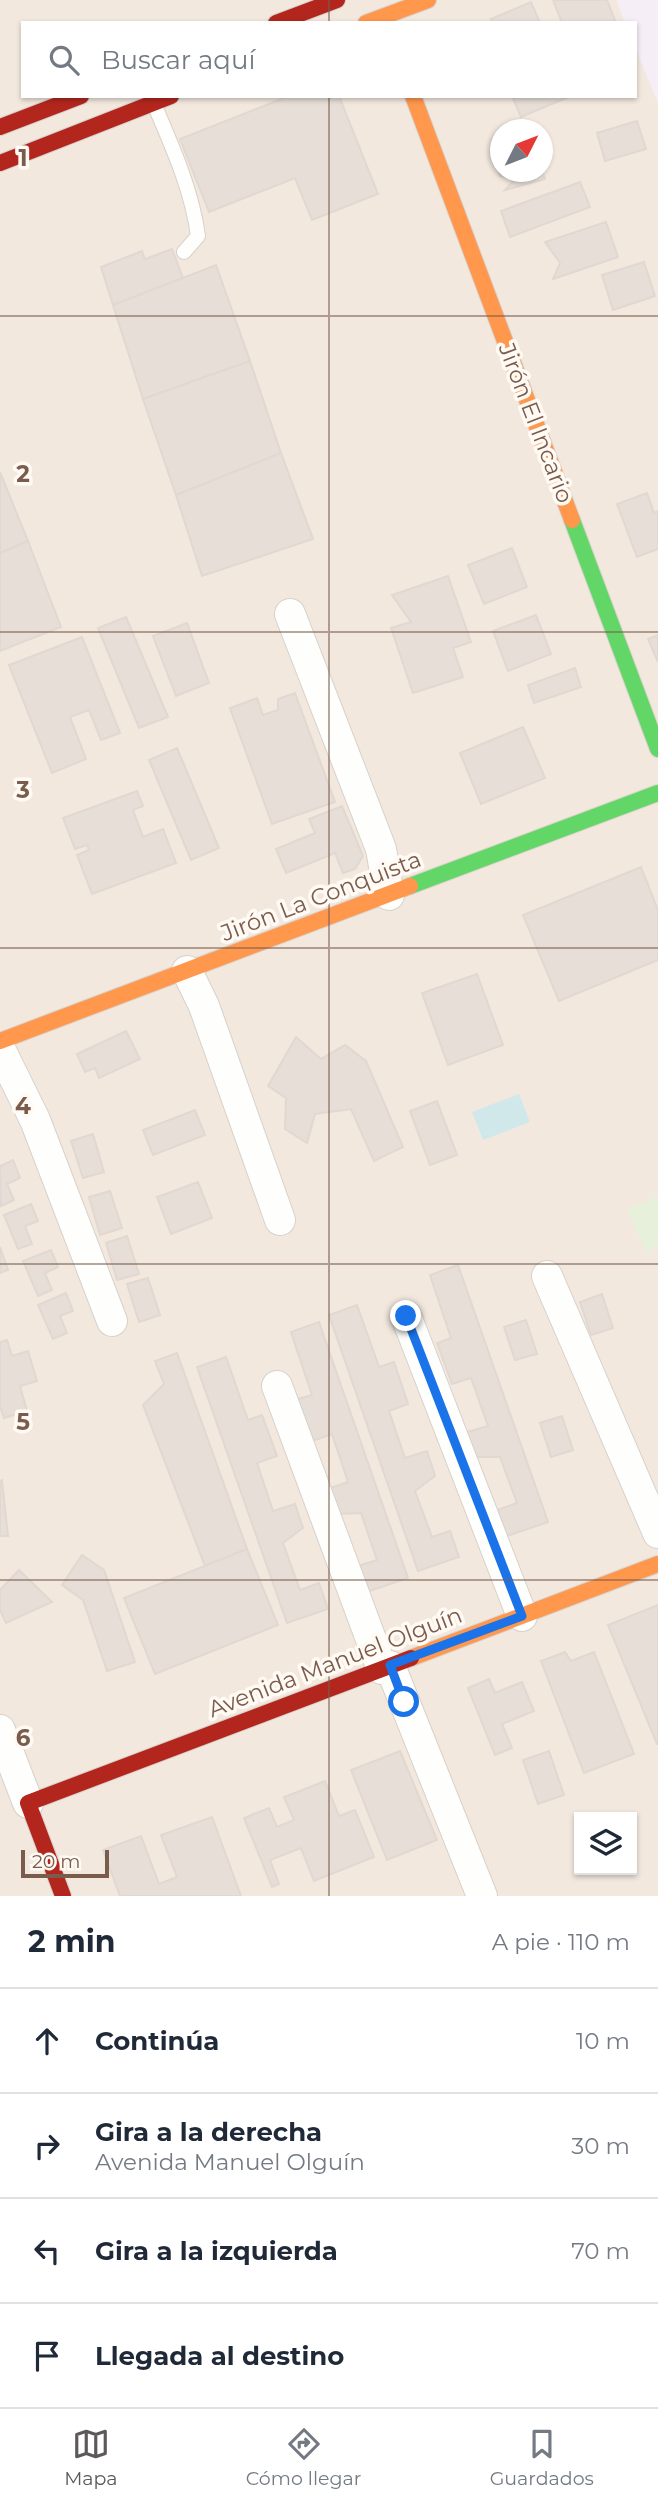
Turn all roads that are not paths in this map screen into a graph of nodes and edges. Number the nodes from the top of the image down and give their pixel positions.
1 (337, 0) edge
2 (428, 0) edge
3 (375, 15) edge
4 (281, 21) edge
5 (76, 98) edge
6 (166, 98) edge
7 (415, 98) edge
8 (154, 103) junction
9 (0, 127) edge
10 (0, 163) edge
11 (184, 252) dead end
12 (290, 614) dead end
13 (658, 749) edge
14 (658, 793) edge
15 (389, 895) junction
16 (187, 971) junction
17 (0, 1041) edge
18 (0, 1049) edge
19 (280, 1220) dead end
20 (547, 1276) dead end
21 (406, 1316) dead end
22 (112, 1321) dead end
23 (277, 1386) dead end
24 (658, 1533) edge
25 (658, 1564) edge
26 (522, 1616) junction
27 (386, 1667) junction
28 (0, 1730) edge
29 (28, 1803) junction
30 (63, 1896) edge
31 (482, 1896) edge

1 - 4 street
2 - 3 street
5 - 9 street
6 - 8 street
7 - 13 street, Jirón El Incario
8 - 10 street
8 - 11 lane
12 - 15 street
14 - 15 street, Jirón La Conquista
15 - 16 street, Jirón La Conquista
16 - 17 street, Jirón La Conquista
16 - 19 street
18 - 22 street
20 - 24 street
21 - 26 street
23 - 27 street
25 - 26 street, Avenida Manuel Olguín
26 - 27 street, Avenida Manuel Olguín
27 - 29 street, Avenida Manuel Olguín
27 - 31 street
28 - 29 street
29 - 30 street

